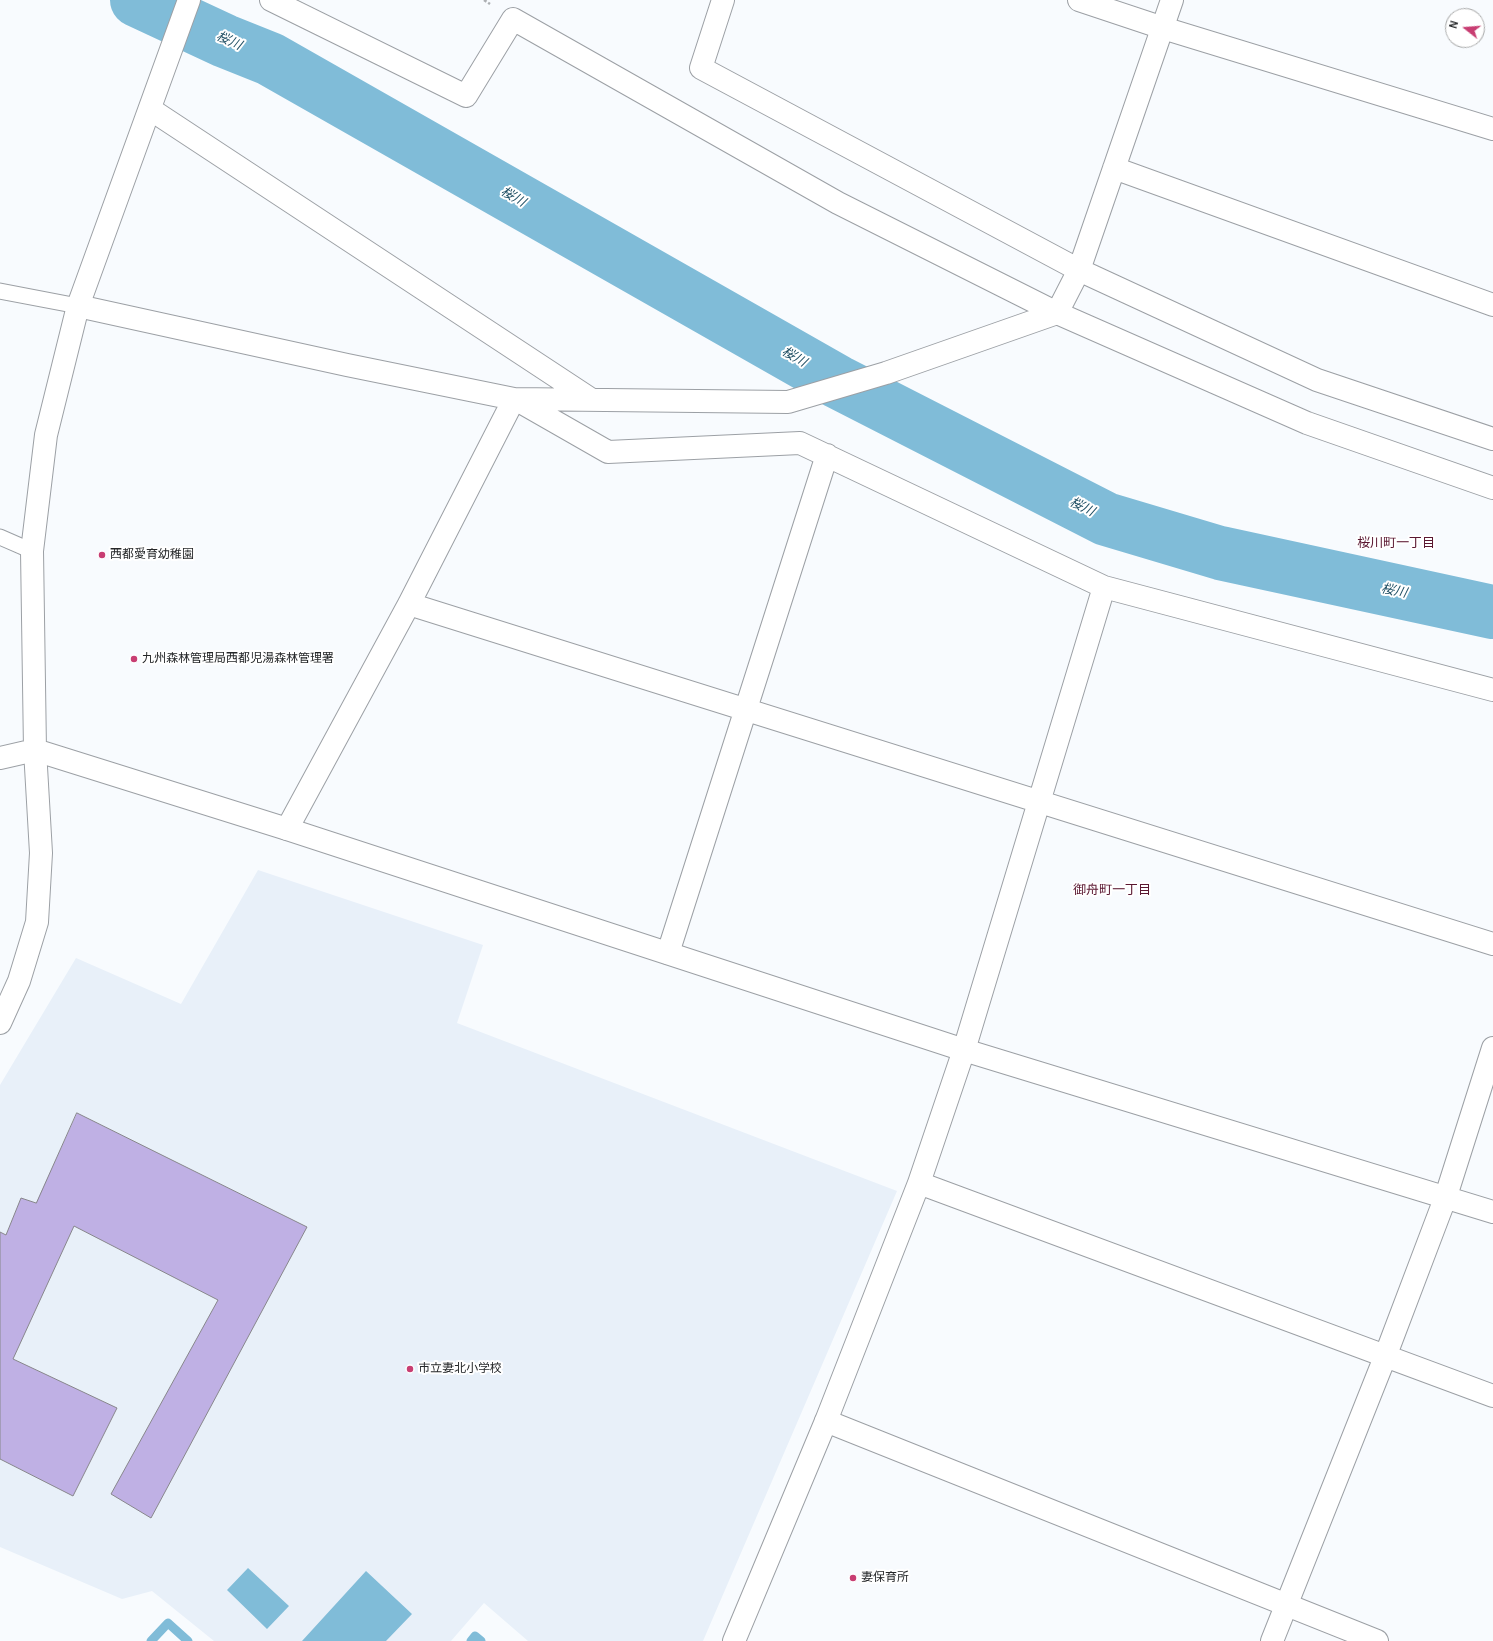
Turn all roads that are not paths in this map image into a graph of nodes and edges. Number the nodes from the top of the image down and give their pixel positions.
1 (189, 0) edge
2 (272, 0) edge
3 (723, 0) edge
4 (1079, 0) edge
5 (1172, 0) edge
6 (1163, 28) junction
7 (150, 109) junction
8 (1492, 127) edge
9 (1114, 168) junction
10 (1079, 270) junction
11 (0, 291) edge
12 (1493, 305) edge
13 (78, 306) junction
14 (1057, 312) junction
15 (514, 399) junction
16 (592, 400) junction
17 (1493, 439) edge
18 (827, 455) junction
19 (1493, 488) edge
20 (0, 537) edge
21 (32, 551) junction
22 (1104, 587) junction
23 (409, 604) junction
24 (1493, 690) edge
25 (746, 710) junction
26 (35, 750) junction
27 (0, 758) edge
28 (1038, 802) junction
29 (287, 829) junction
30 (1493, 944) edge
31 (668, 953) junction
32 (0, 1023) edge
33 (1493, 1048) edge
34 (964, 1050) junction
35 (919, 1183) junction
36 (1446, 1196) junction
37 (1493, 1212) edge
38 (1385, 1357) junction
39 (1493, 1396) edge
40 (826, 1421) junction
41 (1286, 1606) junction
42 (734, 1641) edge
43 (1272, 1641) edge
44 (1377, 1641) edge

1 - 7 street
2 - 14 street
3 - 10 street
4 - 6 street
5 - 6 street
6 - 8 street
6 - 9 street
7 - 13 street
7 - 16 street
9 - 10 street
9 - 12 street
10 - 14 street
10 - 17 street
11 - 13 lane
13 - 15 street
13 - 21 street
14 - 16 street
14 - 19 street
15 - 16 street
15 - 18 street
15 - 23 street
18 - 22 street
18 - 25 street
20 - 21 lane
21 - 26 street
22 - 24 street
22 - 28 street
23 - 25 street
23 - 29 street
25 - 28 street
25 - 31 street
26 - 27 street
26 - 29 street
26 - 32 street
28 - 30 street
28 - 34 street
29 - 31 street
31 - 34 street
33 - 36 street
34 - 35 street
34 - 36 street
35 - 38 street
35 - 40 street
36 - 37 street
36 - 38 street
38 - 39 street
38 - 41 street
40 - 41 street
40 - 42 street
41 - 43 street
41 - 44 street

